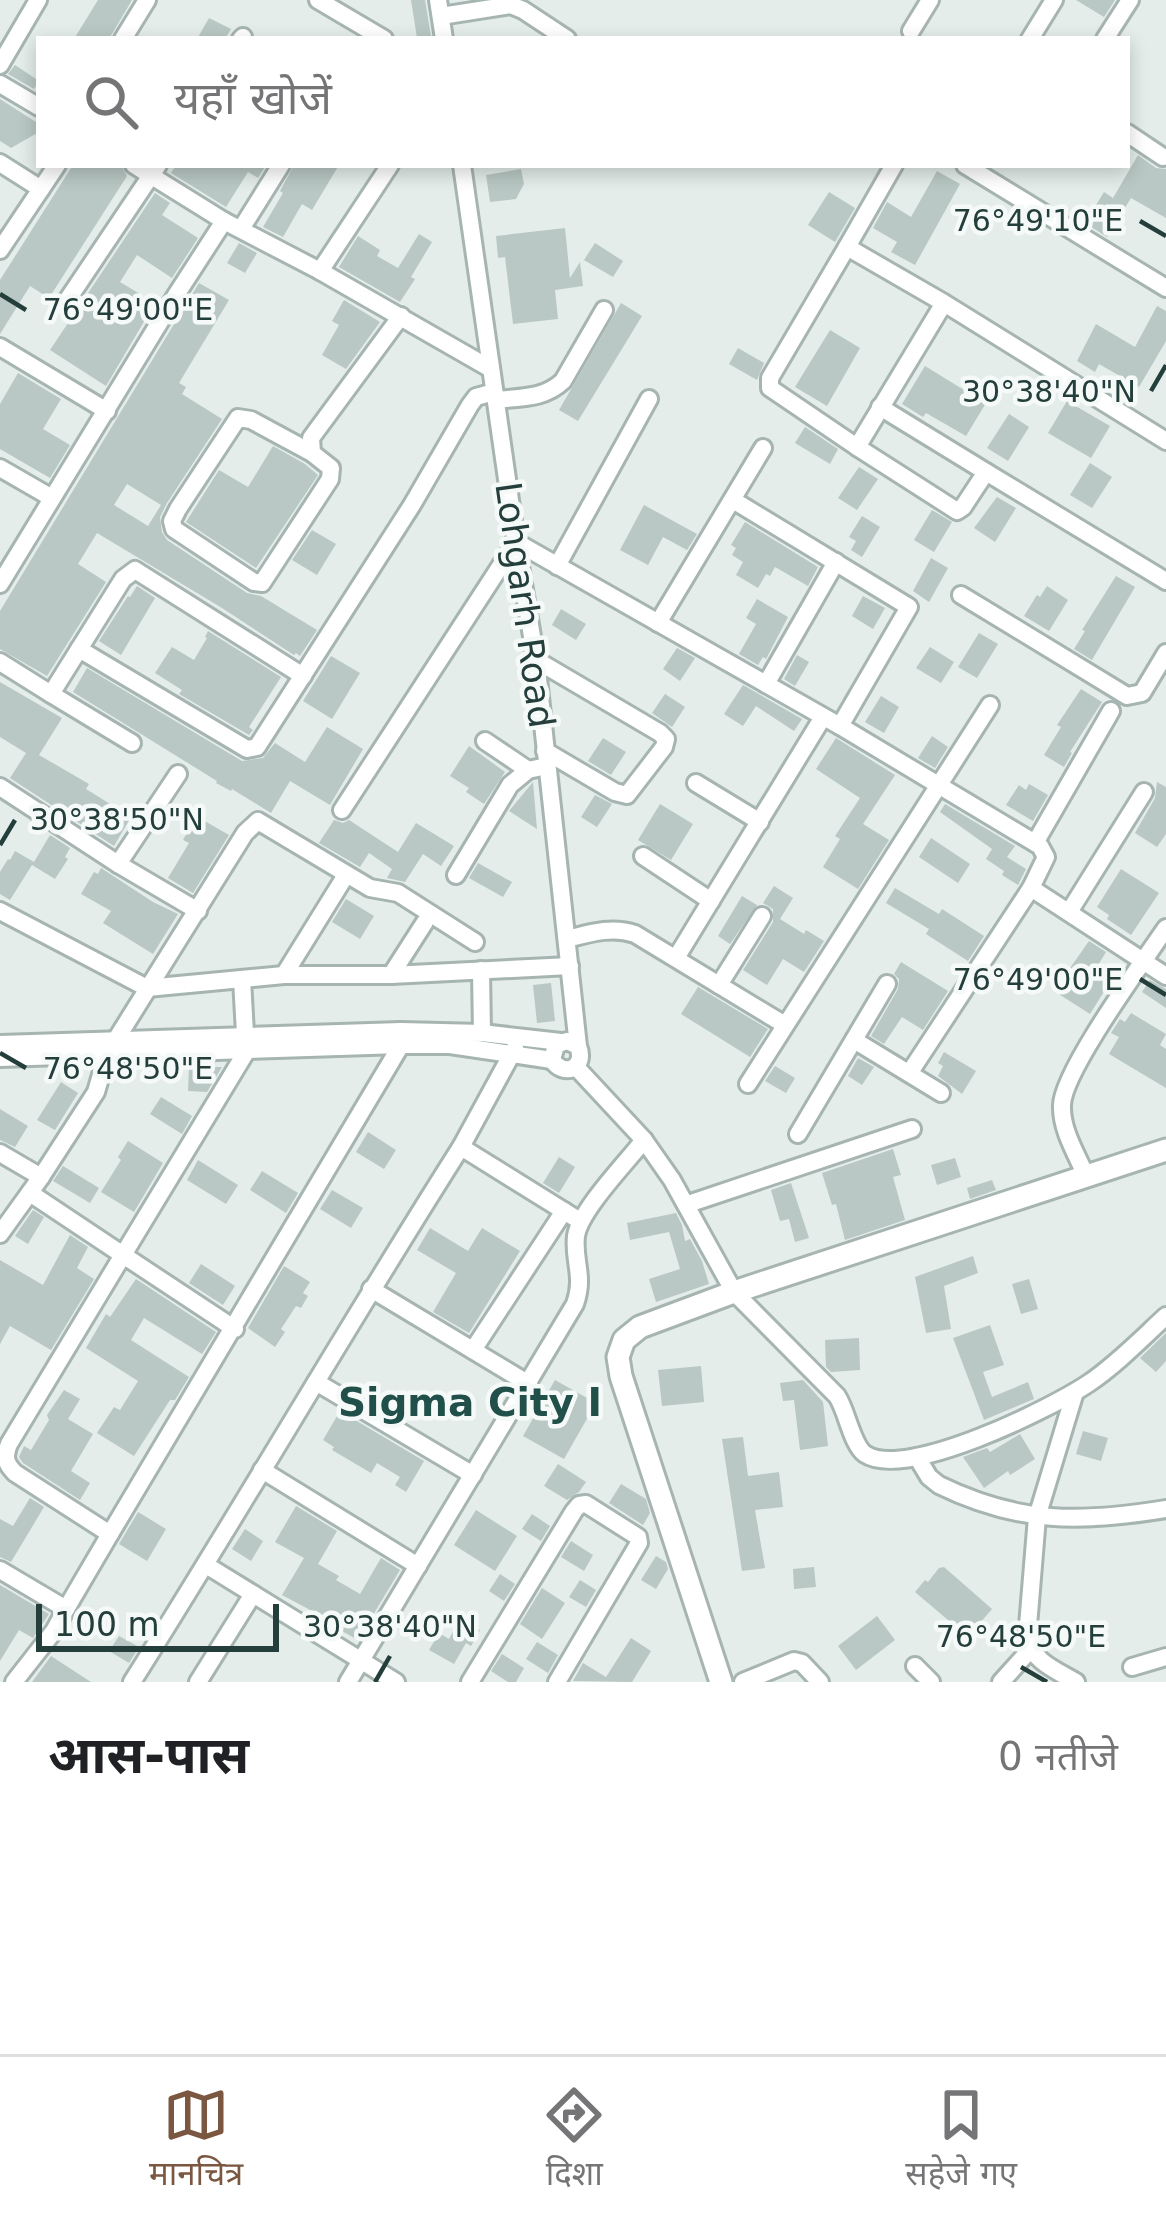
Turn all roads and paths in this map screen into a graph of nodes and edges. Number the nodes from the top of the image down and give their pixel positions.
1 (38, 0) edge
2 (146, 0) edge
3 (318, 0) edge
4 (930, 0) edge
5 (1054, 0) edge
6 (1130, 0) edge
7 (440, 8) edge
8 (911, 31) dead end
9 (125, 36) edge
10 (379, 36) edge
11 (562, 36) edge
12 (1032, 36) edge
13 (1108, 36) edge
14 (0, 65) edge
15 (0, 84) edge
16 (36, 105) edge
17 (1130, 135) edge
18 (1163, 157) edge
19 (0, 163) edge
20 (55, 168) edge
21 (279, 168) edge
22 (388, 168) edge
23 (462, 168) edge
24 (892, 168) edge
25 (970, 168) edge
26 (154, 171) edge
27 (41, 189) junction
28 (233, 225) junction
29 (847, 247) junction
30 (0, 250) edge
31 (320, 271) junction
32 (1166, 288) edge
33 (66, 302) dead end
34 (944, 303) junction
35 (604, 310) dead end
36 (401, 316) junction
37 (0, 347) edge
38 (491, 369) junction
39 (495, 396) junction
40 (649, 399) dead end
41 (880, 407) junction
42 (107, 411) junction
43 (1166, 441) edge
44 (857, 447) junction
45 (763, 448) dead end
46 (312, 453) junction
47 (0, 468) edge
48 (986, 472) junction
49 (52, 498) junction
50 (733, 500) junction
51 (516, 542) junction
52 (8, 552) edge
53 (836, 562) junction
54 (557, 566) junction
55 (1166, 581) edge
56 (0, 584) edge
57 (961, 595) dead end
58 (658, 623) junction
59 (79, 650) junction
60 (1166, 653) edge
61 (536, 660) junction
62 (0, 663) edge
63 (303, 676) junction
64 (766, 684) junction
65 (51, 694) junction
66 (990, 705) dead end
67 (1111, 711) dead end
68 (832, 722) junction
69 (485, 741) dead end
70 (132, 743) dead end
71 (546, 758) junction
72 (528, 770) junction
73 (178, 774) dead end
74 (696, 783) dead end
75 (940, 785) junction
76 (0, 787) edge
77 (1144, 792) dead end
78 (343, 810) dead end
79 (760, 822) junction
80 (1035, 842) junction
81 (643, 856) dead end
82 (118, 864) junction
83 (346, 875) junction
84 (456, 875) dead end
85 (1031, 888) junction
86 (711, 901) junction
87 (0, 911) edge
88 (198, 911) junction
89 (1069, 913) junction
90 (762, 916) dead end
91 (424, 922) dead end
92 (1166, 928) edge
93 (567, 939) junction
94 (475, 941) dead end
95 (676, 958) junction
96 (1144, 962) junction
97 (570, 965) junction
98 (481, 970) junction
99 (284, 975) junction
100 (391, 975) junction
101 (1166, 976) edge
102 (242, 980) junction
103 (887, 984) dead end
104 (718, 985) junction
105 (147, 988) junction
106 (785, 1025) junction
107 (482, 1033) junction
108 (401, 1038) junction
109 (854, 1040) junction
110 (0, 1044) edge
111 (569, 1044) junction
112 (246, 1045) junction
113 (516, 1046) junction
114 (111, 1047) junction
115 (0, 1058) edge
116 (552, 1060) junction
117 (576, 1067) junction
118 (910, 1072) junction
119 (748, 1084) dead end
120 (941, 1093) dead end
121 (912, 1130) dead end
122 (798, 1134) dead end
123 (644, 1140) junction
124 (461, 1147) junction
125 (1166, 1150) edge
126 (0, 1153) edge
127 (1086, 1176) junction
128 (36, 1185) junction
129 (688, 1204) junction
130 (572, 1216) junction
131 (0, 1234) edge
132 (123, 1256) junction
133 (371, 1288) junction
134 (734, 1292) junction
135 (1166, 1316) edge
136 (235, 1328) junction
137 (473, 1350) junction
138 (316, 1382) junction
139 (529, 1384) junction
140 (1075, 1392) junction
141 (917, 1457) junction
142 (262, 1470) junction
143 (473, 1475) junction
144 (1166, 1509) edge
145 (667, 1516) junction
146 (1037, 1516) junction
147 (110, 1534) junction
148 (639, 1543) junction
149 (206, 1565) junction
150 (418, 1566) junction
151 (0, 1570) edge
152 (253, 1594) junction
153 (67, 1609) junction
154 (1030, 1650) junction
155 (1166, 1658) edge
156 (362, 1660) junction
157 (915, 1666) dead end
158 (1132, 1667) dead end
159 (14, 1682) edge
160 (132, 1682) edge
161 (197, 1682) edge
162 (349, 1682) edge
163 (396, 1682) edge
164 (470, 1682) edge
165 (557, 1682) edge
166 (721, 1682) edge
167 (743, 1682) edge
168 (820, 1682) edge
169 (931, 1682) edge
170 (1001, 1682) edge
171 (1076, 1682) edge

1 - 14 street
2 - 9 street
3 - 10 street
4 - 8 street
5 - 12 street
6 - 13 street
7 - 11 street
15 - 16 street
17 - 18 street
19 - 27 street
20 - 27 street
21 - 28 street
22 - 31 street
23 - 38 street, Lohgarh Road
24 - 29 street
25 - 32 street
26 - 28 street
26 - 33 street
27 - 30 street
28 - 31 street
28 - 42 street
29 - 34 street
29 - 44 street
31 - 36 street
34 - 41 street
34 - 43 street
35 - 39 street
36 - 38 street
36 - 46 street
37 - 42 street
38 - 39 street, Lohgarh Road
39 - 51 street, Lohgarh Road
39 - 63 street
40 - 54 street
41 - 44 street
41 - 48 street
42 - 49 street
44 - 48 street
45 - 50 street
46 - 46 street
47 - 49 street
48 - 55 street
49 - 52 street
50 - 53 street
50 - 58 street
51 - 54 street
51 - 61 street, Lohgarh Road
51 - 78 street
52 - 56 street
53 - 64 street
53 - 68 street
54 - 58 street
57 - 60 street
58 - 64 street
59 - 63 street
59 - 63 street
59 - 65 street
61 - 71 street, Lohgarh Road
61 - 71 street
62 - 65 street
64 - 68 street
65 - 70 street
66 - 75 street
67 - 80 street
68 - 75 street
68 - 79 street
69 - 72 street
71 - 72 street
71 - 93 street, Lohgarh Road
72 - 84 street
73 - 82 street
74 - 79 street
75 - 80 street
75 - 106 street
76 - 82 street
77 - 89 street
79 - 86 street
80 - 85 street
81 - 86 street
82 - 88 street
83 - 88 street
83 - 94 street
83 - 99 street
85 - 89 street
85 - 118 street
86 - 95 street
87 - 105 street
88 - 105 street
89 - 96 street
90 - 104 street
91 - 100 street
92 - 96 street
93 - 95 street
93 - 97 street, Lohgarh Road
95 - 104 street
96 - 101 street
96 - 127 street
97 - 98 street
97 - 111 street, Lohgarh Road
98 - 100 street
98 - 107 street
99 - 100 street
99 - 102 street
102 - 105 street
102 - 112 street
103 - 109 street
104 - 106 street
105 - 114 street
106 - 119 street
107 - 108 street
107 - 113 street
108 - 112 street
108 - 113 street
108 - 136 street
109 - 118 street
109 - 122 street
110 - 114 street
111 - 113 street
111 - 116 street
111 - 117 street
112 - 114 street
112 - 132 street
113 - 116 street
113 - 124 street
114 - 115 street
114 - 128 street
116 - 117 street
117 - 123 street
118 - 120 street
121 - 129 street
123 - 129 street
123 - 130 street
124 - 130 street
124 - 133 street
125 - 127 street
126 - 128 street
127 - 134 street
128 - 131 street
128 - 132 street
129 - 134 street
130 - 137 street
130 - 139 street
132 - 136 street
132 - 147 street
133 - 137 street
133 - 138 street
134 - 141 street
134 - 145 street
135 - 140 street
136 - 147 street
137 - 139 street
138 - 142 street
138 - 143 street
139 - 143 street
140 - 141 street
140 - 146 street
141 - 146 street
142 - 149 street
142 - 150 street
143 - 150 street
144 - 146 street
145 - 148 street
145 - 166 street
146 - 154 street
147 - 153 street
148 - 164 street
148 - 165 street
149 - 152 street
149 - 160 street
150 - 156 street
151 - 153 street
152 - 156 street
152 - 161 street
153 - 159 street
154 - 170 street
154 - 171 street
155 - 158 street
156 - 162 street
156 - 163 street
157 - 169 street
167 - 168 street

